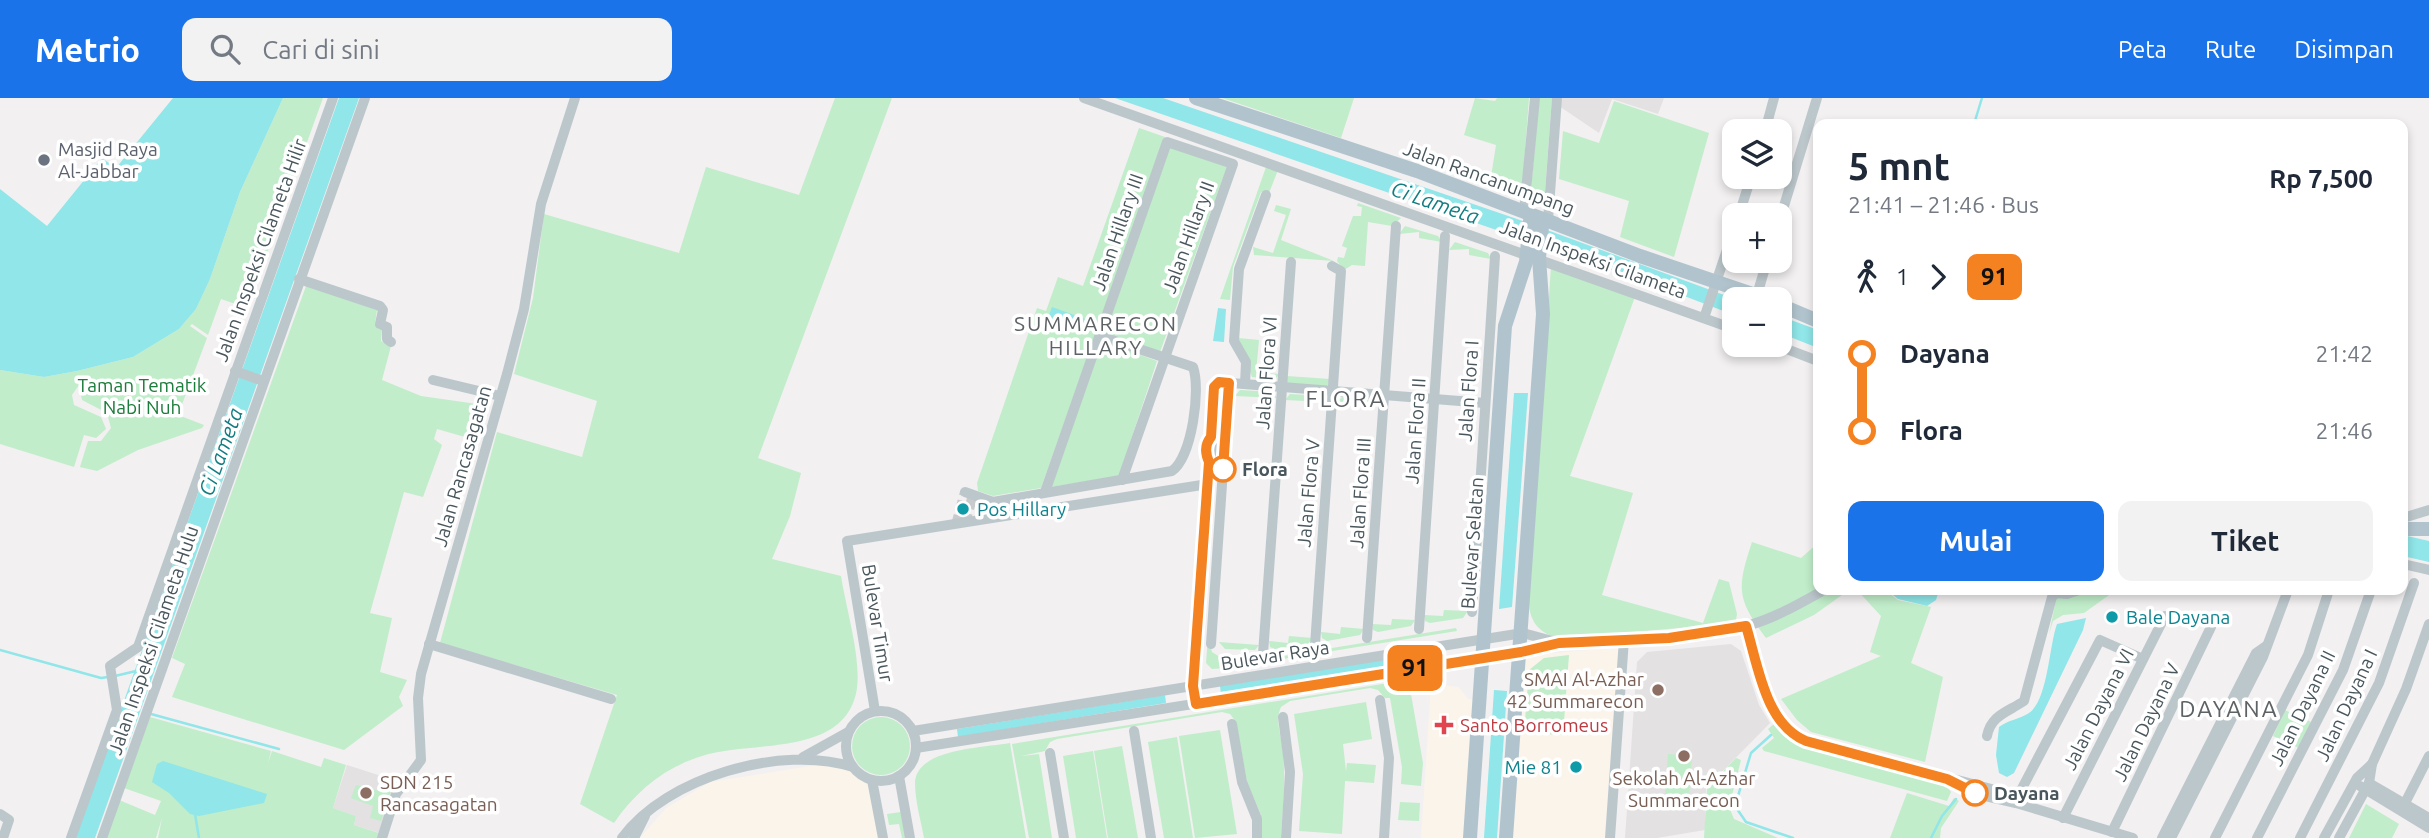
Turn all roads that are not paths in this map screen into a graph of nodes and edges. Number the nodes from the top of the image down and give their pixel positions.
1 (333, 98) edge
2 (365, 98) edge
3 (575, 98) edge
4 (1084, 98) edge
5 (1196, 98) edge
6 (1535, 98) edge
7 (1557, 98) edge
8 (1774, 98) edge
9 (1817, 98) edge
10 (1768, 119) edge
11 (1167, 142) joint
12 (1794, 172) joint
13 (1266, 195) dead end
14 (1785, 203) edge
15 (1536, 220) junction
16 (1396, 226) dead end
17 (1446, 236) dead end
18 (1533, 254) junction
19 (1495, 256) dead end
20 (1292, 262) dead end
21 (1332, 266) dead end
22 (1722, 268) edge
23 (299, 279) junction
24 (1716, 287) junction
25 (1722, 288) edge
26 (1792, 309) edge
27 (1705, 315) junction
28 (1813, 319) edge
29 (1722, 323) edge
30 (1100, 336) junction
31 (391, 342) dead end
32 (1792, 351) edge
33 (1162, 358) junction
34 (1813, 358) edge
35 (237, 372) junction
36 (261, 380) junction
37 (433, 380) dead end
38 (1229, 383) junction
39 (1245, 384) junction
40 (1282, 389) junction
41 (1333, 393) junction
42 (500, 396) junction
43 (1385, 397) junction
44 (1435, 400) junction
45 (1485, 403) junction
46 (1122, 480) junction
47 (1208, 484) junction
48 (965, 492) dead end
49 (1045, 492) junction
50 (2429, 510) edge
51 (2408, 516) edge
52 (2408, 529) edge
53 (2429, 529) edge
54 (2408, 565) edge
55 (2429, 570) edge
56 (2414, 583) dead end
57 (1815, 595) edge
58 (2054, 595) edge
59 (2286, 595) edge
60 (2327, 595) edge
61 (2369, 595) edge
62 (1472, 612) dead end
63 (2165, 616) dead end
64 (2429, 624) edge
65 (1746, 626) junction
66 (2211, 627) dead end
67 (1419, 629) dead end
68 (1523, 634) junction
69 (1367, 638) dead end
70 (1485, 639) junction
71 (1625, 639) junction
72 (1559, 643) junction
73 (1211, 644) dead end
74 (429, 645) junction
75 (1315, 645) dead end
76 (2266, 646) junction
77 (1521, 652) junction
78 (1263, 654) dead end
79 (1484, 657) junction
80 (2143, 659) junction
81 (1193, 686) junction
82 (611, 699) dead end
83 (1380, 699) dead end
84 (1196, 704) junction
85 (874, 711) junction
86 (1283, 717) dead end
87 (1232, 724) dead end
88 (848, 732) junction
89 (913, 732) junction
90 (1134, 732) dead end
91 (1987, 736) dead end
92 (916, 748) junction
93 (1050, 753) dead end
94 (2429, 756) edge
95 (797, 760) junction
96 (2372, 765) junction
97 (853, 767) junction
98 (899, 776) junction
99 (872, 780) junction
100 (2354, 784) junction
101 (2367, 787) junction
102 (2017, 800) junction
103 (2405, 803) junction
104 (645, 816) junction
105 (4, 817) edge
106 (2063, 818) junction
107 (2429, 818) edge
108 (2429, 828) edge
109 (2112, 832) junction
110 (3, 838) edge
111 (71, 838) edge
112 (102, 838) edge
113 (382, 838) edge
114 (622, 838) edge
115 (634, 838) edge
116 (883, 838) edge
117 (909, 838) edge
118 (1064, 838) edge
119 (1151, 838) edge
120 (1257, 838) edge
121 (1286, 838) edge
122 (1384, 838) edge
123 (1471, 838) edge
124 (1506, 838) edge
125 (1610, 838) edge
126 (2133, 838) edge
127 (2162, 838) edge
128 (2171, 838) edge
129 (2215, 838) edge
130 (2257, 838) edge
131 (2300, 838) edge
132 (2324, 838) edge
133 (2339, 838) edge
134 (2422, 838) edge

1 - 35 street, Jalan Inspeksi Cilameta Hilir
2 - 23 street, Jalan Inspeksi Cilameta Hulu
3 - 42 street, Jalan Rancasagatan
4 - 18 street, Jalan Inspeksi Cilameta
5 - 15 main road, Jalan Rancanumpang
6 - 15 street
7 - 15 street
8 - 10 street
9 - 12 street
11 - 30 street, Jalan Hillary III
11 - 33 street, Jalan Hillary II
12 - 14 street
13 - 39 street
15 - 18 main road
15 - 24 main road, Jalan Rancanumpang
16 - 43 street, Jalan Flora III
17 - 44 street, Jalan Flora II
18 - 27 street, Jalan Inspeksi Cilameta
18 - 68 main road
18 - 70 main road, Bulevar Selatan
19 - 45 street, Jalan Flora I
20 - 40 street, Jalan Flora VI
21 - 41 street, Jalan Flora V
22 - 24 street
23 - 31 street
23 - 36 street, Jalan Inspeksi Cilameta Hulu
24 - 25 main road, Jalan Rancanumpang
24 - 27 street
26 - 28 main road
27 - 29 street, Jalan Inspeksi Cilameta
30 - 33 street
30 - 49 street, Jalan Hillary III
32 - 34 street
33 - 46 street, Jalan Hillary II
33 - 46 street
35 - 36 street
35 - 111 street, Jalan Inspeksi Cilameta Hilir
36 - 112 street, Jalan Inspeksi Cilameta Hulu
37 - 42 street
38 - 39 street
38 - 47 street
38 - 73 street
39 - 40 street
40 - 41 street
40 - 78 street, Jalan Flora VI
41 - 43 street
41 - 75 street, Jalan Flora V
42 - 74 street, Jalan Rancasagatan
43 - 44 street
43 - 69 street, Jalan Flora III
44 - 45 street
44 - 67 street, Jalan Flora II
45 - 62 street, Jalan Flora I
46 - 49 street
47 - 81 street
47 - 85 street, Bulevar Timur
48 - 49 street
50 - 51 street
52 - 53 main road
54 - 55 street
56 - 131 street, Jalan Dayana I
57 - 65 street, Bulevar Raya
58 - 91 street
59 - 76 street
60 - 129 street
61 - 130 street, Jalan Dayana II
63 - 80 street, Jalan Dayana VI
64 - 96 street
65 - 71 street, Bulevar Raya
65 - 102 street
66 - 109 street, Jalan Dayana V
68 - 70 street, Bulevar Raya
68 - 72 street, Bulevar Raya
68 - 77 main road
70 - 79 main road, Bulevar Selatan
70 - 81 street, Bulevar Raya
71 - 72 street, Bulevar Raya
71 - 125 street
72 - 77 street, Bulevar Raya
74 - 82 street
74 - 113 street, Jalan Rancasagatan
76 - 127 street
76 - 128 street
77 - 79 street, Bulevar Raya
77 - 124 main road
79 - 84 street, Bulevar Raya
79 - 123 main road, Bulevar Selatan
80 - 102 street
80 - 106 street, Jalan Dayana VI
81 - 84 street
81 - 89 street, Bulevar Raya
83 - 122 street
84 - 92 street, Bulevar Raya
85 - 88 street
85 - 89 street
86 - 121 street
87 - 120 street
88 - 95 street
88 - 97 street
89 - 92 street
90 - 119 street
92 - 98 street
93 - 118 street
94 - 103 street
95 - 97 street
95 - 104 street
96 - 100 street
96 - 101 street
97 - 99 street
98 - 99 street
98 - 117 street
99 - 116 street
100 - 101 street
100 - 132 street
101 - 103 street
101 - 108 street
101 - 133 street
102 - 106 street
103 - 107 street
104 - 114 street
104 - 115 street
105 - 110 street
106 - 109 street
108 - 134 street
109 - 126 street

